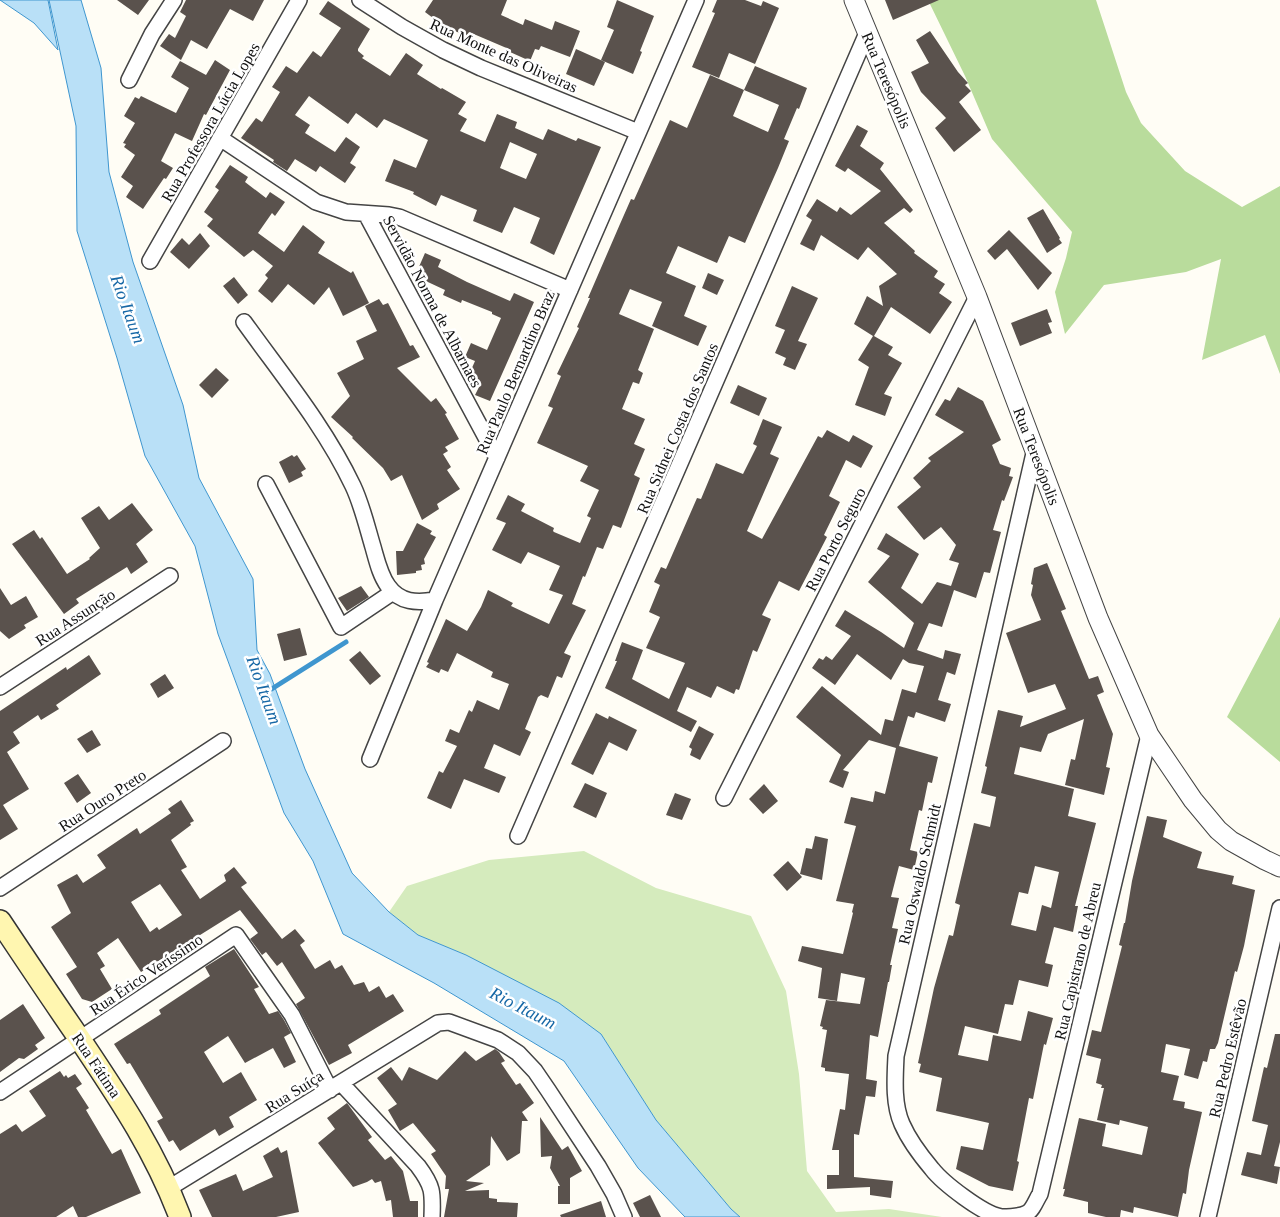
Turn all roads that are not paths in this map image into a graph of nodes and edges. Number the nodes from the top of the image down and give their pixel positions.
1 (174, 0) edge
2 (299, 0) edge
3 (360, 0) edge
4 (696, 0) edge
5 (854, 0) edge
6 (867, 33) junction
7 (129, 80) dead end
8 (638, 132) junction
9 (220, 138) junction
10 (366, 214) junction
11 (150, 261) dead end
12 (570, 290) junction
13 (977, 296) junction
14 (244, 322) dead end
15 (1035, 449) junction
16 (497, 458) junction
17 (266, 484) dead end
18 (170, 576) dead end
19 (394, 592) junction
20 (435, 600) junction
21 (0, 687) edge
22 (1149, 735) junction
23 (223, 741) dead end
24 (370, 759) dead end
25 (724, 798) dead end
26 (518, 836) dead end
27 (1280, 867) edge
28 (0, 888) edge
29 (1280, 908) edge
30 (0, 921) edge
31 (79, 1039) junction
32 (335, 1086) junction
33 (0, 1092) edge
34 (169, 1188) junction
35 (1040, 1194) joint
36 (180, 1217) edge
37 (432, 1217) edge
38 (624, 1217) edge
39 (1208, 1217) edge

1 - 7 street
2 - 9 street, Rua Professora Lúcia Lopes
3 - 8 street, Rua Monte das Oliveiras
4 - 8 street, Rua Paulo Bernardino Braz
5 - 6 street, Rua Teresópolis
6 - 13 street, Rua Teresópolis
6 - 26 street, Rua Sidnei Costa dos Santos
8 - 12 street, Rua Paulo Bernardino Braz
9 - 10 street
9 - 11 street, Rua Professora Lúcia Lopes
10 - 12 street
10 - 16 street, Servidão Norma de Albarnaes
12 - 16 street, Rua Paulo Bernardino Braz
13 - 15 street, Rua Teresópolis
13 - 25 street, Rua Porto Seguro
14 - 19 street
15 - 22 street, Rua Teresópolis
15 - 35 street, Rua Oswaldo Schmidt
16 - 20 street, Rua Paulo Bernardino Braz
17 - 19 street
18 - 21 street, Rua Assunção
19 - 20 street
20 - 24 street, Rua Paulo Bernardino Braz
22 - 27 street, Rua Teresópolis
22 - 35 street, Rua Capistrano de Abreu
23 - 28 street, Rua Ouro Preto
29 - 39 street, Rua Pedro Estêvão
30 - 31 main road, Rua Fátima
31 - 32 street, Rua Érico Veríssimo
31 - 33 street, Rua Érico Veríssimo
31 - 34 main road, Rua Fátima
32 - 34 street, Rua Suíça
32 - 37 street
32 - 38 street, Rua Suíça
34 - 36 main road, Rua Fátima

